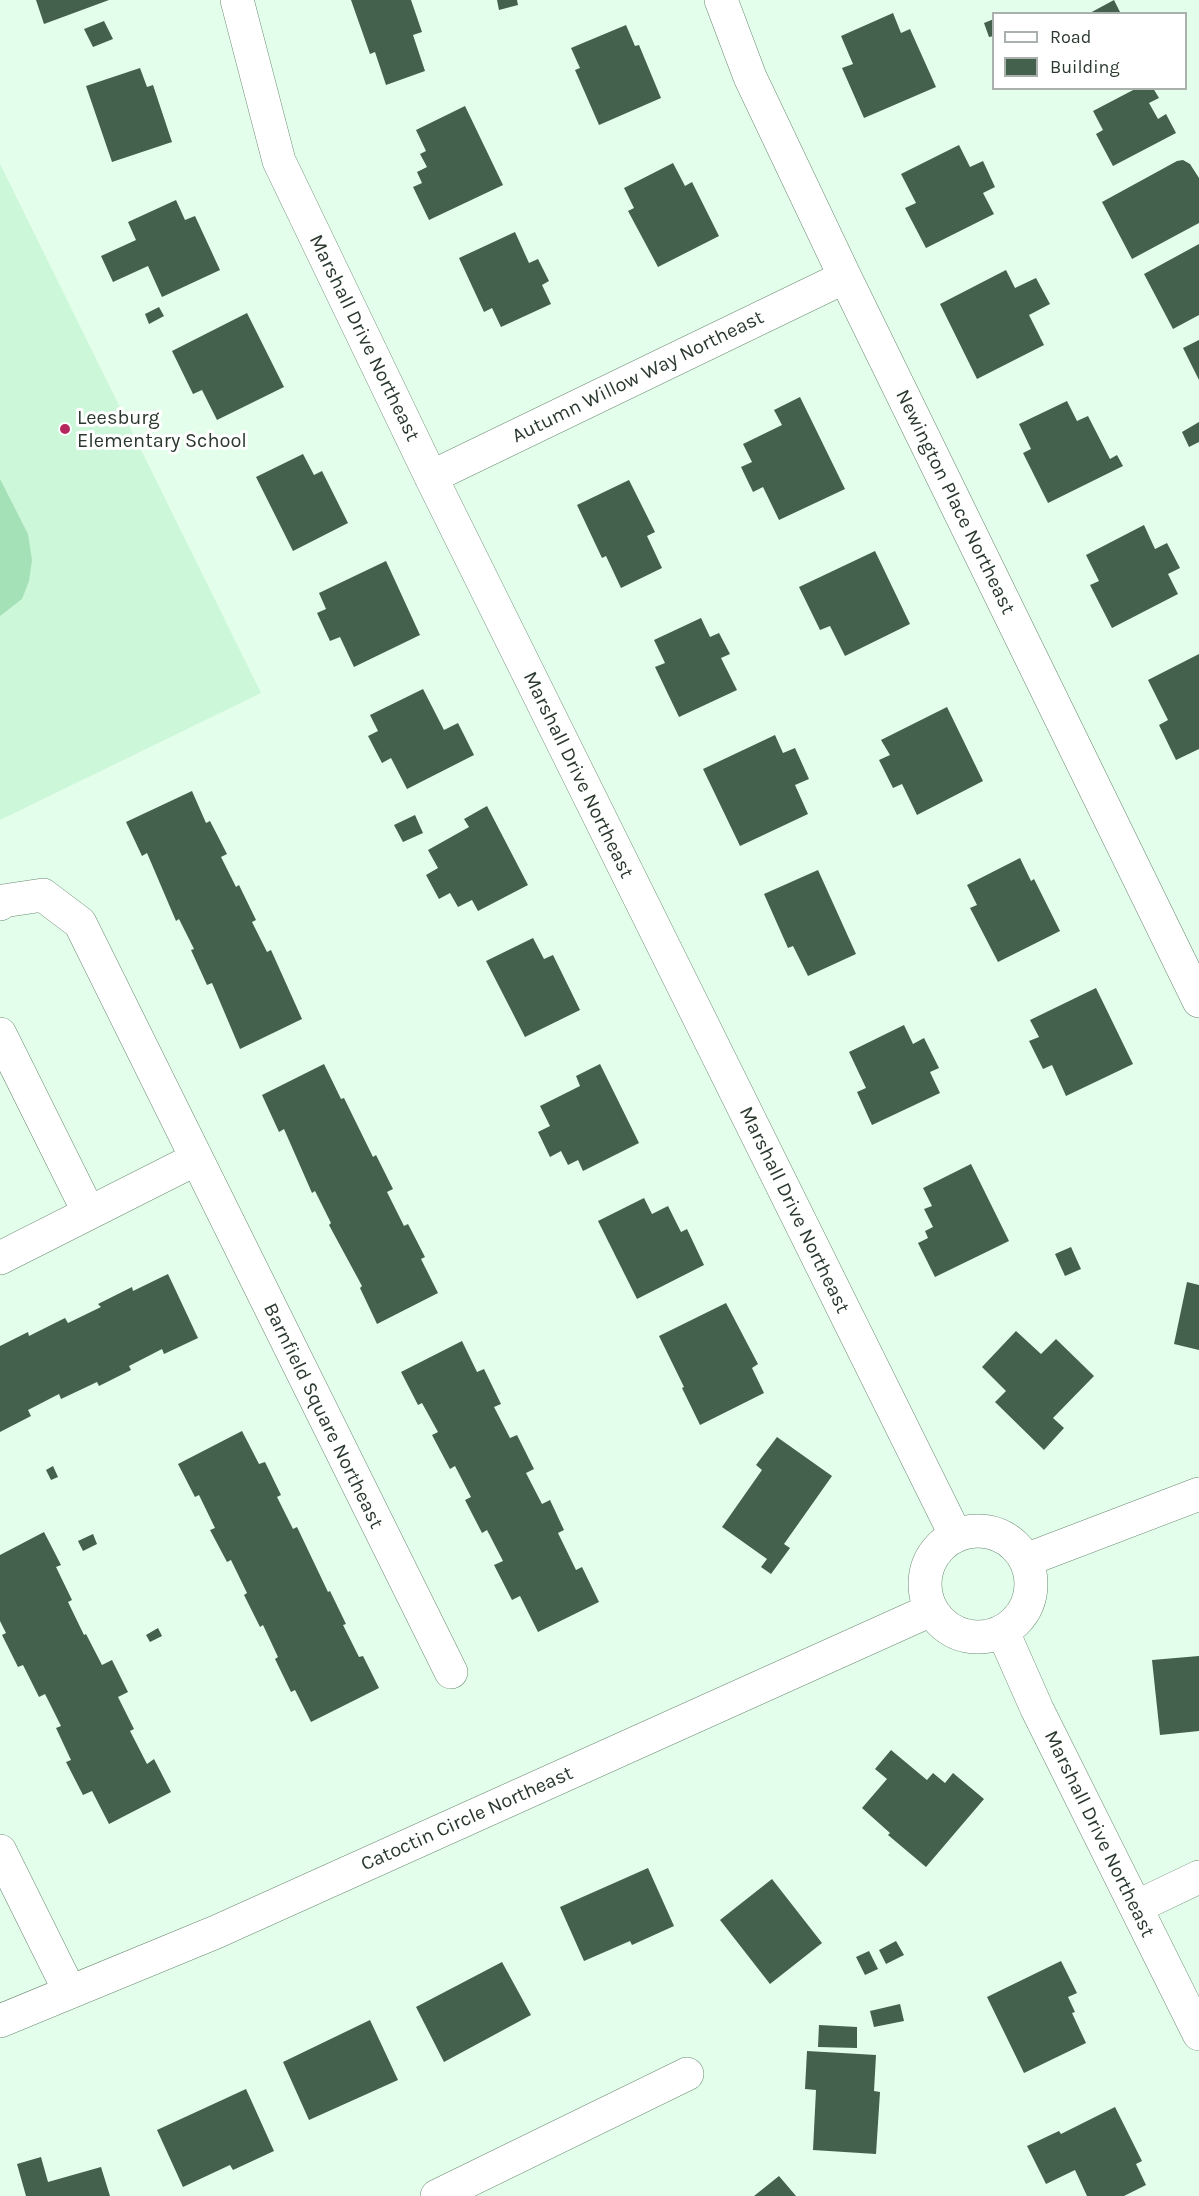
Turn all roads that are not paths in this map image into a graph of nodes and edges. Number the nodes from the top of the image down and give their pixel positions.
1 (237, 0) edge
2 (721, 0) edge
3 (845, 277) junction
4 (431, 477) junction
5 (0, 904) edge
6 (1199, 1000) edge
7 (0, 1034) edge
8 (196, 1159) junction
9 (89, 1213) junction
10 (0, 1258) edge
11 (1199, 1494) edge
12 (956, 1536) junction
13 (1026, 1560) junction
14 (931, 1610) junction
15 (1003, 1632) junction
16 (451, 1672) dead end
17 (0, 1851) edge
18 (1199, 1877) edge
19 (1136, 1907) junction
20 (70, 1992) junction
21 (0, 2021) edge
22 (1199, 2034) edge
23 (687, 2074) dead end
24 (437, 2196) edge

1 - 4 street, Marshall Drive Northeast
2 - 3 street, Newington Place Northeast
3 - 4 street, Autumn Willow Way Northeast
3 - 6 street, Newington Place Northeast
4 - 12 street, Marshall Drive Northeast
5 - 8 street, Barnfield Square Northeast
7 - 9 street
8 - 9 street
8 - 16 street, Barnfield Square Northeast
9 - 10 street
11 - 13 street
12 - 13 street
12 - 14 street
13 - 15 street
14 - 15 street
14 - 20 street, Catoctin Circle Northeast
15 - 19 street, Marshall Drive Northeast
17 - 20 street
18 - 19 street
19 - 22 street, Marshall Drive Northeast
20 - 21 street, Catoctin Circle Northeast
23 - 24 street

